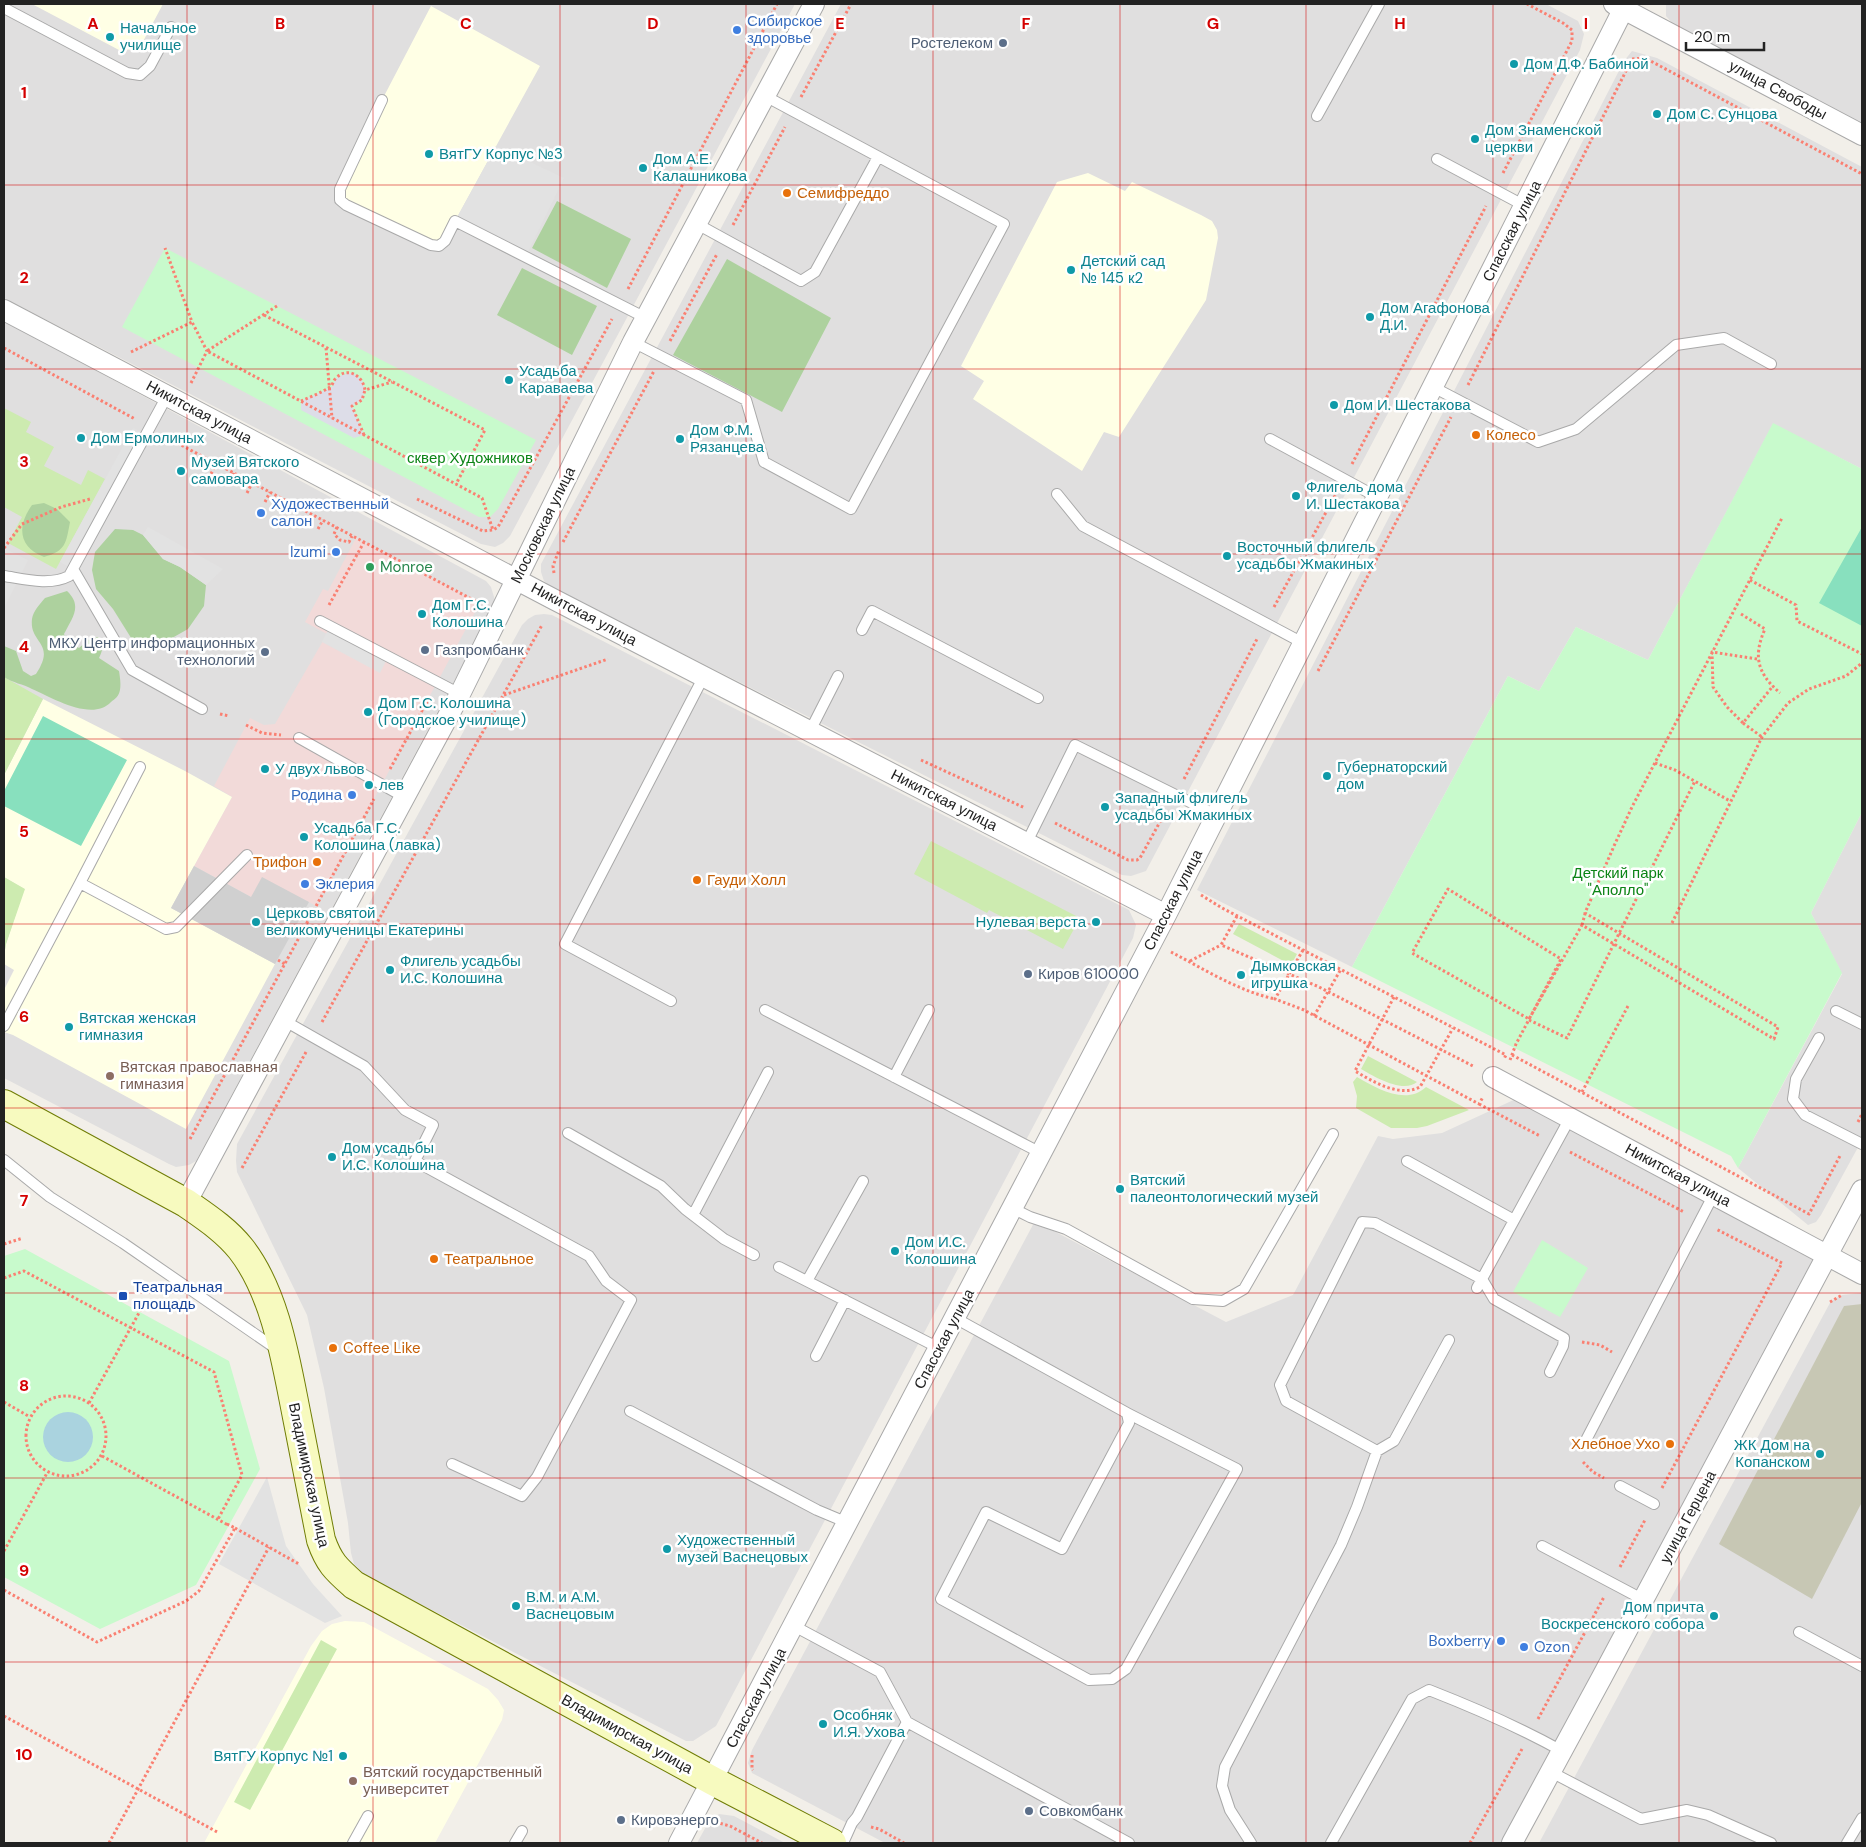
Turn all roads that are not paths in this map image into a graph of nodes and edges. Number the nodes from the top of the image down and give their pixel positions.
1 (814, 4) edge
2 (1379, 4) edge
3 (1621, 5) edge
4 (4, 8) edge
5 (171, 27) dead end
6 (765, 96) junction
7 (382, 100) dead end
8 (1317, 116) dead end
9 (1862, 135) edge
10 (878, 157) junction
11 (1436, 159) dead end
12 (1524, 206) junction
13 (696, 224) junction
14 (4, 310) edge
15 (646, 318) junction
16 (633, 342) junction
17 (1771, 364) dead end
18 (1433, 387) junction
19 (166, 396) junction
20 (1270, 439) dead end
21 (1057, 494) dead end
22 (1377, 497) junction
23 (73, 569) junction
24 (4, 576) edge
25 (517, 578) junction
26 (93, 603) junction
27 (87, 614) dead end
28 (320, 621) road end
29 (862, 630) dead end
30 (1303, 644) junction
31 (704, 676) junction
32 (838, 676) dead end
33 (460, 694) junction
34 (1038, 698) dead end
35 (202, 708) dead end
36 (810, 730) junction
37 (299, 738) road end
38 (140, 767) dead end
39 (404, 797) junction
40 (1216, 815) junction
41 (1027, 842) junction
42 (247, 855) dead end
43 (80, 882) junction
44 (1166, 914) junction
45 (671, 1001) dead end
46 (765, 1010) dead end
47 (929, 1010) dead end
48 (1836, 1010) dead end
49 (284, 1020) junction
50 (1862, 1024) edge
51 (4, 1026) edge
52 (1819, 1038) dead end
53 (768, 1072) dead end
54 (894, 1077) junction
55 (1497, 1079) road end
56 (4, 1104) edge
57 (1570, 1118) junction
58 (568, 1132) dead end
59 (1333, 1134) dead end
60 (1862, 1144) edge
61 (1041, 1153) junction
62 (4, 1160) edge
63 (1407, 1162) dead end
64 (863, 1181) dead end
65 (1862, 1190) edge
66 (1714, 1194) junction
67 (186, 1203) junction
68 (1012, 1208) junction
69 (692, 1215) junction
70 (1514, 1220) junction
71 (1827, 1254) junction
72 (754, 1255) dead end
73 (779, 1267) dead end
74 (1862, 1274) edge
75 (807, 1281) junction
76 (1480, 1283) junction
77 (845, 1300) junction
78 (955, 1318) junction
79 (1449, 1340) dead end
80 (939, 1348) junction
81 (285, 1354) junction
82 (816, 1356) dead end
83 (1550, 1372) dead end
84 (630, 1411) dead end
85 (1128, 1413) junction
86 (1584, 1444) dead end
87 (1377, 1451) junction
88 (452, 1464) dead end
89 (1620, 1486) dead end
90 (1654, 1504) dead end
91 (848, 1523) junction
92 (1542, 1546) dead end
93 (1644, 1600) junction
94 (794, 1626) junction
95 (1799, 1632) dead end
96 (1862, 1666) edge
97 (907, 1722) junction
98 (1562, 1751) junction
99 (1550, 1772) junction
100 (713, 1781) junction
101 (368, 1816) dead end
102 (1862, 1818) edge
103 (522, 1831) dead end
104 (353, 1843) edge
105 (516, 1843) edge
106 (679, 1843) edge
107 (832, 1843) edge
108 (843, 1843) edge
109 (1129, 1843) edge
110 (1251, 1843) edge
111 (1331, 1843) edge
112 (1512, 1843) edge
113 (1772, 1843) edge
114 (1847, 1843) edge

1 - 6 street, Московская улица
2 - 8 lane
3 - 9 street, улица Свободы
3 - 12 street, Спасская улица
4 - 5 lane
6 - 10 lane
6 - 13 street, Московская улица
7 - 15 lane
10 - 13 lane
10 - 16 lane
11 - 12 lane
12 - 18 street, Спасская улица
13 - 15 street, Московская улица
14 - 19 street, Никитская улица
15 - 16 street, Московская улица
16 - 25 street, Московская улица
17 - 18 lane
18 - 22 street, Спасская улица
19 - 23 lane
19 - 25 street, Никитская улица
20 - 22 lane
21 - 30 lane
22 - 30 street, Спасская улица
23 - 24 lane
23 - 26 lane
25 - 31 street, Никитская улица
25 - 33 street, Московская улица
26 - 27 lane
26 - 35 lane
28 - 33 lane
29 - 34 lane
30 - 40 street, Спасская улица
31 - 36 street, Никитская улица
31 - 45 lane
32 - 36 lane
33 - 39 street, Московская улица
36 - 41 street, Никитская улица
37 - 39 lane
38 - 43 lane
39 - 49 street, Московская улица
40 - 41 lane
40 - 44 street, Спасская улица
41 - 44 street, Никитская улица
42 - 43 lane
43 - 51 lane
44 - 61 street, Спасская улица
46 - 54 lane
47 - 54 lane
48 - 50 lane
49 - 67 street, Московская улица
49 - 88 lane
52 - 60 lane
53 - 69 lane
54 - 61 lane
55 - 57 street, Никитская улица
56 - 67 main road, Владимирская улица
57 - 66 street, Никитская улица
57 - 70 lane
58 - 69 lane
59 - 68 lane
61 - 68 street, Спасская улица
62 - 81 lane
63 - 70 lane
64 - 75 lane
65 - 71 street, улица Герцена
66 - 71 street, Никитская улица
66 - 86 lane
67 - 81 main road, Владимирская улица
68 - 78 street, Спасская улица
69 - 72 lane
70 - 76 lane
71 - 74 street, Никитская улица
71 - 93 street, улица Герцена
73 - 75 lane
75 - 77 lane
76 - 83 lane
76 - 87 lane
77 - 80 lane
77 - 82 lane
78 - 80 street, Спасская улица
78 - 85 lane
79 - 87 lane
80 - 91 street, Спасская улица
81 - 100 main road, Владимирская улица
84 - 91 lane
85 - 85 lane
87 - 110 lane
89 - 90 lane
91 - 94 street, Спасская улица
92 - 93 lane
93 - 98 street, улица Герцена
94 - 97 lane
94 - 100 street, Спасская улица
95 - 96 lane
97 - 108 lane
97 - 109 lane
98 - 99 street, улица Герцена
98 - 111 lane
99 - 112 street, улица Герцена
99 - 113 lane
100 - 106 street, Спасская улица
100 - 107 main road, Владимирская улица
101 - 104 lane
102 - 114 lane
103 - 105 lane

